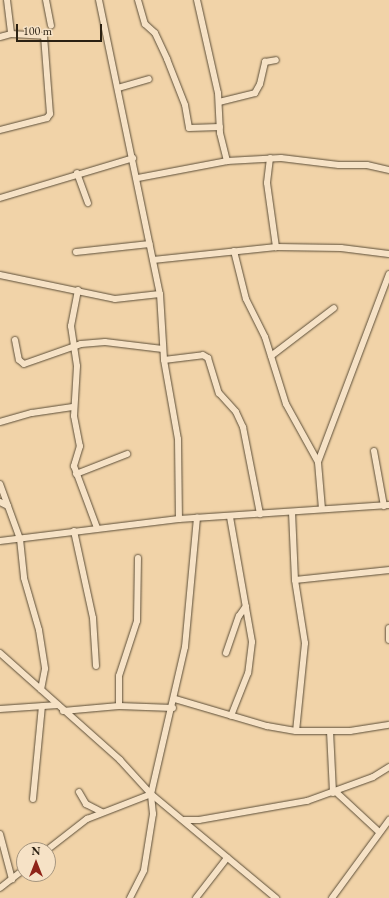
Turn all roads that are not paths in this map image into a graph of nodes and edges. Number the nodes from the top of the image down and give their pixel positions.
1 (7, 0) edge
2 (46, 0) edge
3 (99, 0) edge
4 (138, 0) edge
5 (197, 0) edge
6 (51, 26) dead end
7 (11, 34) junction
8 (0, 38) edge
9 (276, 60) dead end
10 (149, 79) dead end
11 (118, 88) junction
12 (219, 102) junction
13 (220, 127) junction
14 (0, 130) edge
15 (133, 158) junction
16 (270, 158) junction
17 (227, 161) junction
18 (389, 170) edge
19 (77, 173) junction
20 (138, 178) junction
21 (0, 198) edge
22 (88, 203) dead end
23 (150, 244) junction
24 (276, 247) junction
25 (234, 251) junction
26 (76, 252) dead end
27 (389, 254) edge
28 (153, 260) junction
29 (389, 274) edge
30 (0, 275) edge
31 (78, 290) junction
32 (160, 294) junction
33 (334, 308) dead end
34 (15, 340) dead end
35 (73, 346) junction
36 (163, 349) junction
37 (271, 356) junction
38 (164, 360) junction
39 (73, 407) junction
40 (0, 422) edge
41 (374, 451) dead end
42 (127, 454) dead end
43 (318, 462) junction
44 (76, 474) junction
45 (0, 484) edge
46 (0, 502) edge
47 (8, 506) junction
48 (386, 506) edge
49 (322, 509) junction
50 (292, 512) junction
51 (260, 514) junction
52 (230, 516) junction
53 (197, 518) junction
54 (179, 519) junction
55 (97, 528) junction
56 (74, 531) junction
57 (20, 539) junction
58 (0, 541) edge
59 (138, 558) dead end
60 (389, 570) edge
61 (295, 580) junction
62 (246, 606) junction
63 (389, 628) edge
64 (389, 640) edge
65 (0, 653) edge
66 (226, 653) dead end
67 (96, 666) dead end
68 (41, 690) junction
69 (175, 699) junction
70 (58, 705) junction
71 (42, 706) junction
72 (119, 706) junction
73 (173, 708) junction
74 (0, 709) edge
75 (63, 711) junction
76 (231, 716) junction
77 (389, 725) edge
78 (296, 731) junction
79 (330, 731) junction
80 (389, 767) edge
81 (79, 792) dead end
82 (335, 792) junction
83 (151, 794) junction
84 (33, 799) dead end
85 (102, 812) junction
86 (184, 820) junction
87 (199, 820) junction
88 (389, 820) edge
89 (195, 830) junction
90 (378, 831) junction
91 (0, 834) edge
92 (56, 842) edge
93 (227, 858) junction
94 (16, 876) edge
95 (12, 879) junction
96 (0, 888) edge
97 (130, 898) edge
98 (196, 898) edge
99 (276, 898) edge
100 (332, 898) edge

1 - 7 street
2 - 6 street
3 - 11 street
4 - 13 street
5 - 12 street
7 - 8 street
7 - 14 street
9 - 12 street
10 - 11 street
11 - 15 street
12 - 13 street
13 - 17 street
15 - 19 street
15 - 20 street
16 - 17 street
16 - 18 street
16 - 24 street
17 - 20 street
19 - 21 street
19 - 22 street
20 - 23 street
23 - 26 street
23 - 28 street
24 - 25 street
24 - 27 street
25 - 28 street
25 - 37 street
28 - 32 street
29 - 43 street
30 - 31 street
31 - 32 street
31 - 35 street
32 - 36 street
33 - 37 street
34 - 35 street
35 - 36 street
35 - 39 street
36 - 38 street
37 - 43 street
38 - 51 street
38 - 54 street
39 - 40 street
39 - 44 street
41 - 48 street
42 - 44 street
43 - 49 street
44 - 55 street
45 - 47 street
46 - 47 street
47 - 57 street
48 - 49 street
49 - 50 street
50 - 51 street
50 - 61 street
51 - 52 street
52 - 53 street
52 - 62 street
53 - 54 street
53 - 69 street
54 - 55 street
55 - 56 street
56 - 57 street
56 - 67 street
57 - 58 street
57 - 68 street
59 - 72 street
60 - 61 street
61 - 78 street
62 - 66 street
62 - 76 street
63 - 64 street
65 - 68 street
68 - 70 street
69 - 73 street
69 - 76 street
70 - 71 street
70 - 75 street
71 - 74 street
71 - 84 street
72 - 73 street
72 - 75 street
73 - 83 street
75 - 83 street
76 - 78 street
77 - 79 street
78 - 79 street
79 - 82 street
80 - 82 street
81 - 85 street
82 - 87 street
82 - 90 street
83 - 85 street
83 - 86 street
83 - 97 street
85 - 92 street
86 - 87 street
86 - 89 street
87 - 89 street
88 - 90 street
89 - 93 street
90 - 100 street
91 - 95 street
93 - 98 street
93 - 99 street
94 - 95 street
95 - 96 street

